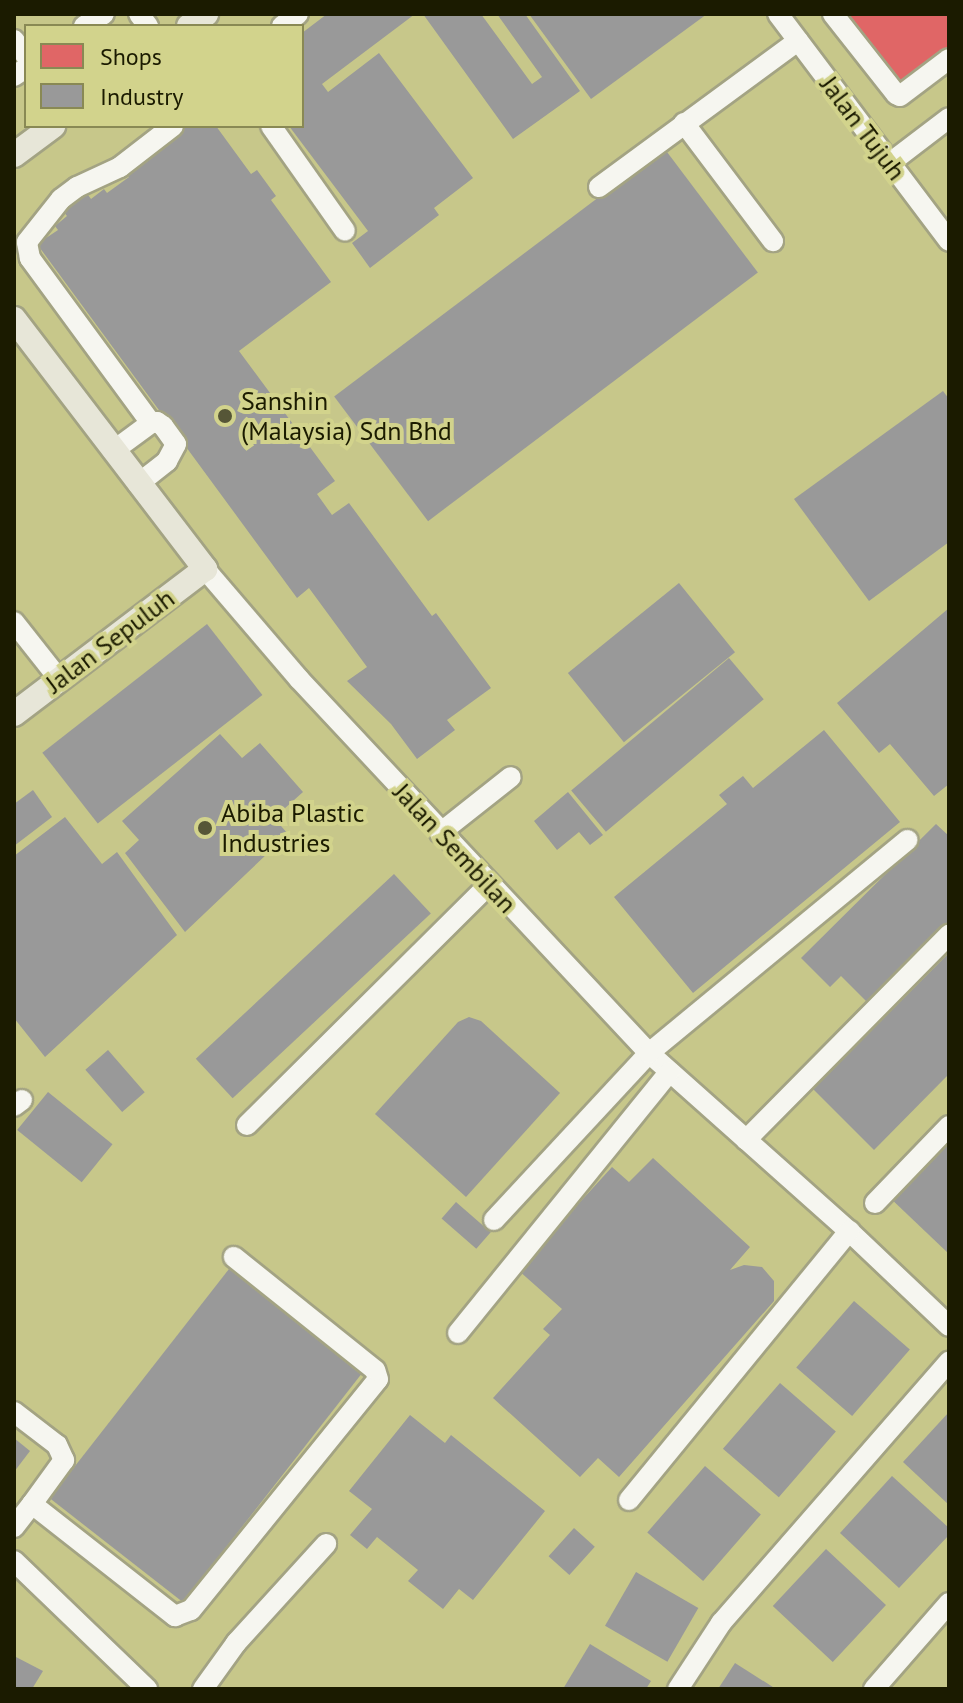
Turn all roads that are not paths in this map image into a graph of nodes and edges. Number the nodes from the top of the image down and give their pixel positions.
1 (778, 14) edge
2 (833, 14) edge
3 (798, 41) junction
4 (949, 59) edge
5 (949, 118) edge
6 (684, 123) junction
7 (50, 128) edge
8 (170, 128) edge
9 (272, 128) edge
10 (14, 155) edge
11 (890, 163) junction
12 (599, 187) dead end
13 (345, 231) dead end
14 (773, 241) dead end
15 (949, 241) edge
16 (14, 319) edge
17 (151, 423) junction
18 (113, 451) junction
19 (138, 484) junction
20 (205, 569) junction
21 (14, 622) edge
22 (21, 644) edge
23 (59, 679) junction
24 (14, 714) edge
25 (511, 777) dead end
26 (440, 833) junction
27 (907, 840) dead end
28 (489, 885) junction
29 (949, 935) edge
30 (649, 1053) junction
31 (669, 1072) junction
32 (247, 1125) dead end
33 (949, 1126) edge
34 (746, 1140) junction
35 (875, 1203) dead end
36 (494, 1220) dead end
37 (849, 1231) junction
38 (234, 1257) dead end
39 (949, 1326) edge
40 (458, 1333) dead end
41 (949, 1362) edge
42 (14, 1412) edge
43 (629, 1500) dead end
44 (32, 1504) junction
45 (14, 1527) edge
46 (326, 1544) dead end
47 (14, 1561) edge
48 (949, 1603) edge
49 (147, 1689) edge
50 (203, 1689) edge
51 (678, 1689) edge
52 (874, 1689) edge

1 - 3 street, Jalan Tujuh
2 - 4 street
3 - 6 street
3 - 11 street, Jalan Tujuh
5 - 11 street
6 - 12 street
6 - 14 street
7 - 10 main road
8 - 17 street
9 - 13 street
11 - 15 street, Jalan Tujuh
16 - 18 main road, Jalan Sembilan
17 - 18 street
17 - 19 street
18 - 19 main road, Jalan Sembilan
19 - 20 main road, Jalan Sembilan
20 - 23 main road, Jalan Sepuluh
20 - 26 street, Jalan Sembilan
21 - 22 street
22 - 23 street
23 - 24 main road, Jalan Sepuluh
25 - 26 street
26 - 28 street, Jalan Sembilan
27 - 30 street
28 - 30 street, Jalan Sembilan
28 - 32 street
29 - 34 street
30 - 31 street, Jalan Sembilan
30 - 36 street
31 - 34 street, Jalan Sembilan
31 - 40 street
33 - 35 street
34 - 37 street, Jalan Sembilan
37 - 39 street, Jalan Sembilan
37 - 43 street
38 - 44 street
41 - 51 street
42 - 44 street
44 - 45 street
46 - 50 street
47 - 49 street
48 - 52 street

